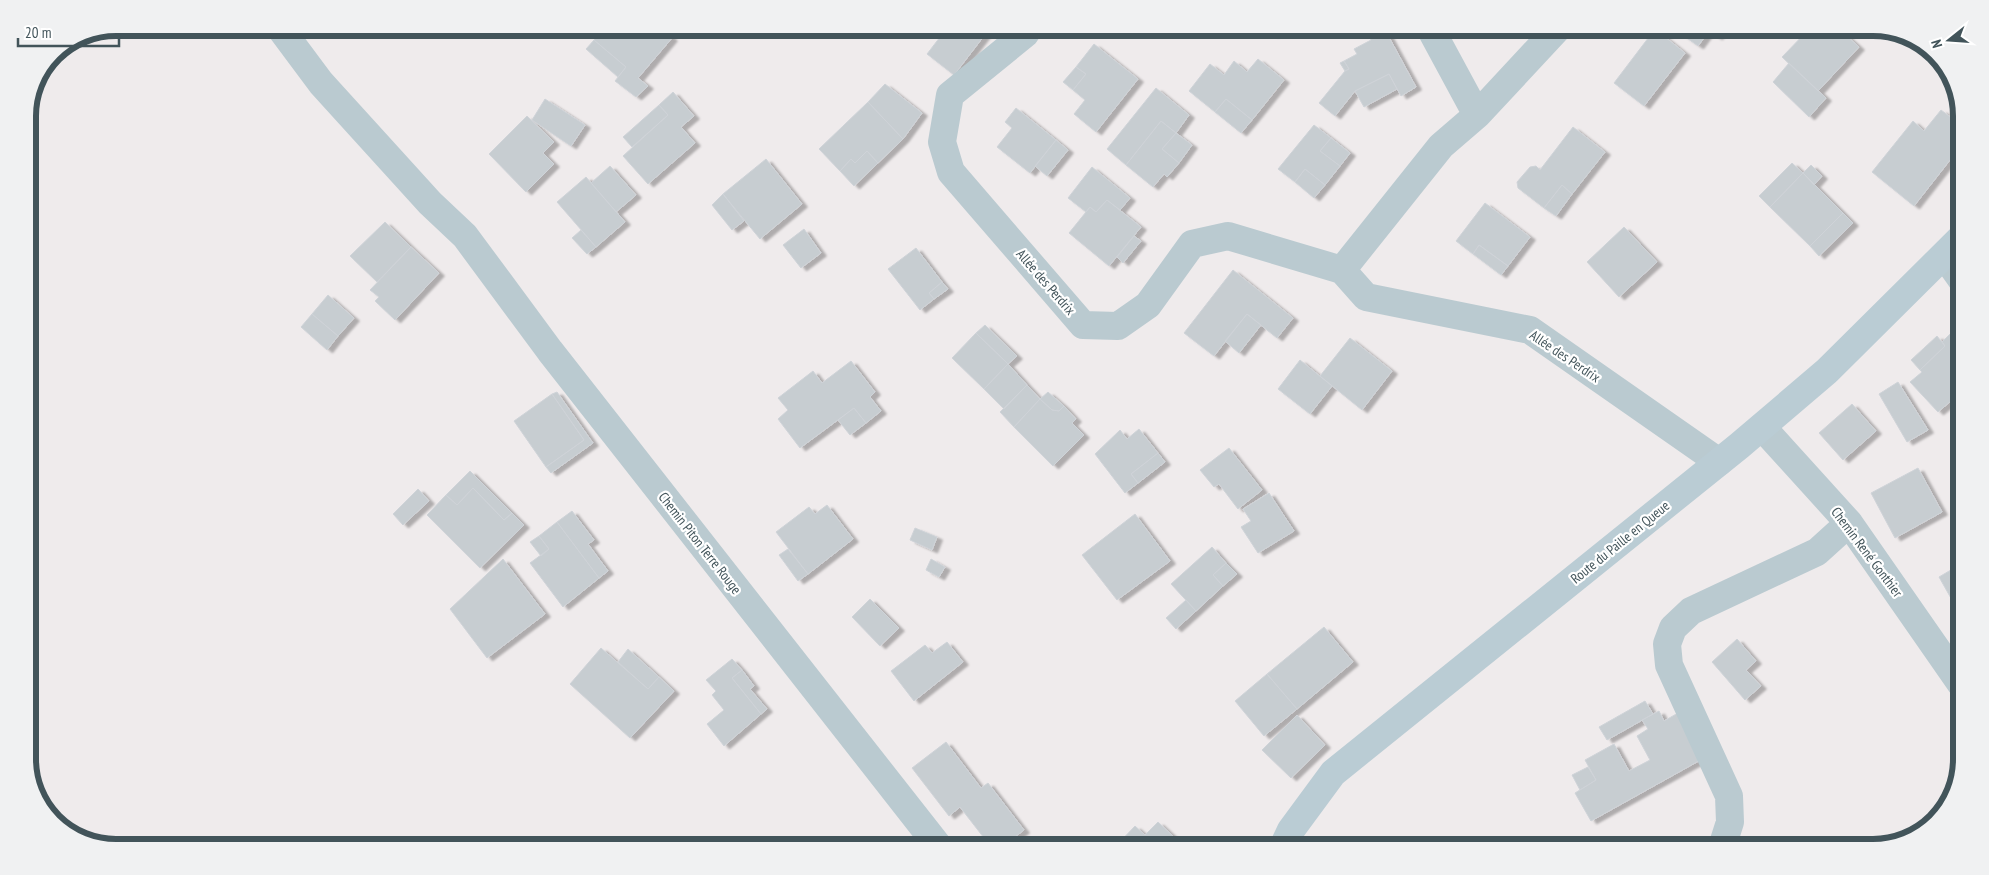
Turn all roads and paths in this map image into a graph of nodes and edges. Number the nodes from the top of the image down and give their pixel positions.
1 (286, 36) edge
2 (1022, 36) edge
3 (1434, 36) edge
4 (1551, 36) edge
5 (1477, 115) junction
6 (1953, 246) edge
7 (1939, 260) junction
8 (1342, 270) junction
9 (1953, 280) edge
10 (1762, 427) junction
11 (1719, 462) junction
12 (1848, 523) junction
13 (1953, 671) edge
14 (933, 839) edge
15 (1287, 839) edge
16 (1725, 839) edge

1 - 14 street, Chemin Piton Terre Rouge
2 - 8 street, Allée des Perdrix
3 - 5 street
4 - 5 street
5 - 8 street
6 - 7 main road, Route du Paille en Queue
7 - 9 lane
7 - 10 main road, Route du Paille en Queue
8 - 11 street, Allée des Perdrix
10 - 11 main road, Route du Paille en Queue
10 - 12 street, Chemin René Gonthier
11 - 15 main road, Route du Paille en Queue
12 - 13 street, Chemin René Gonthier
12 - 16 street

